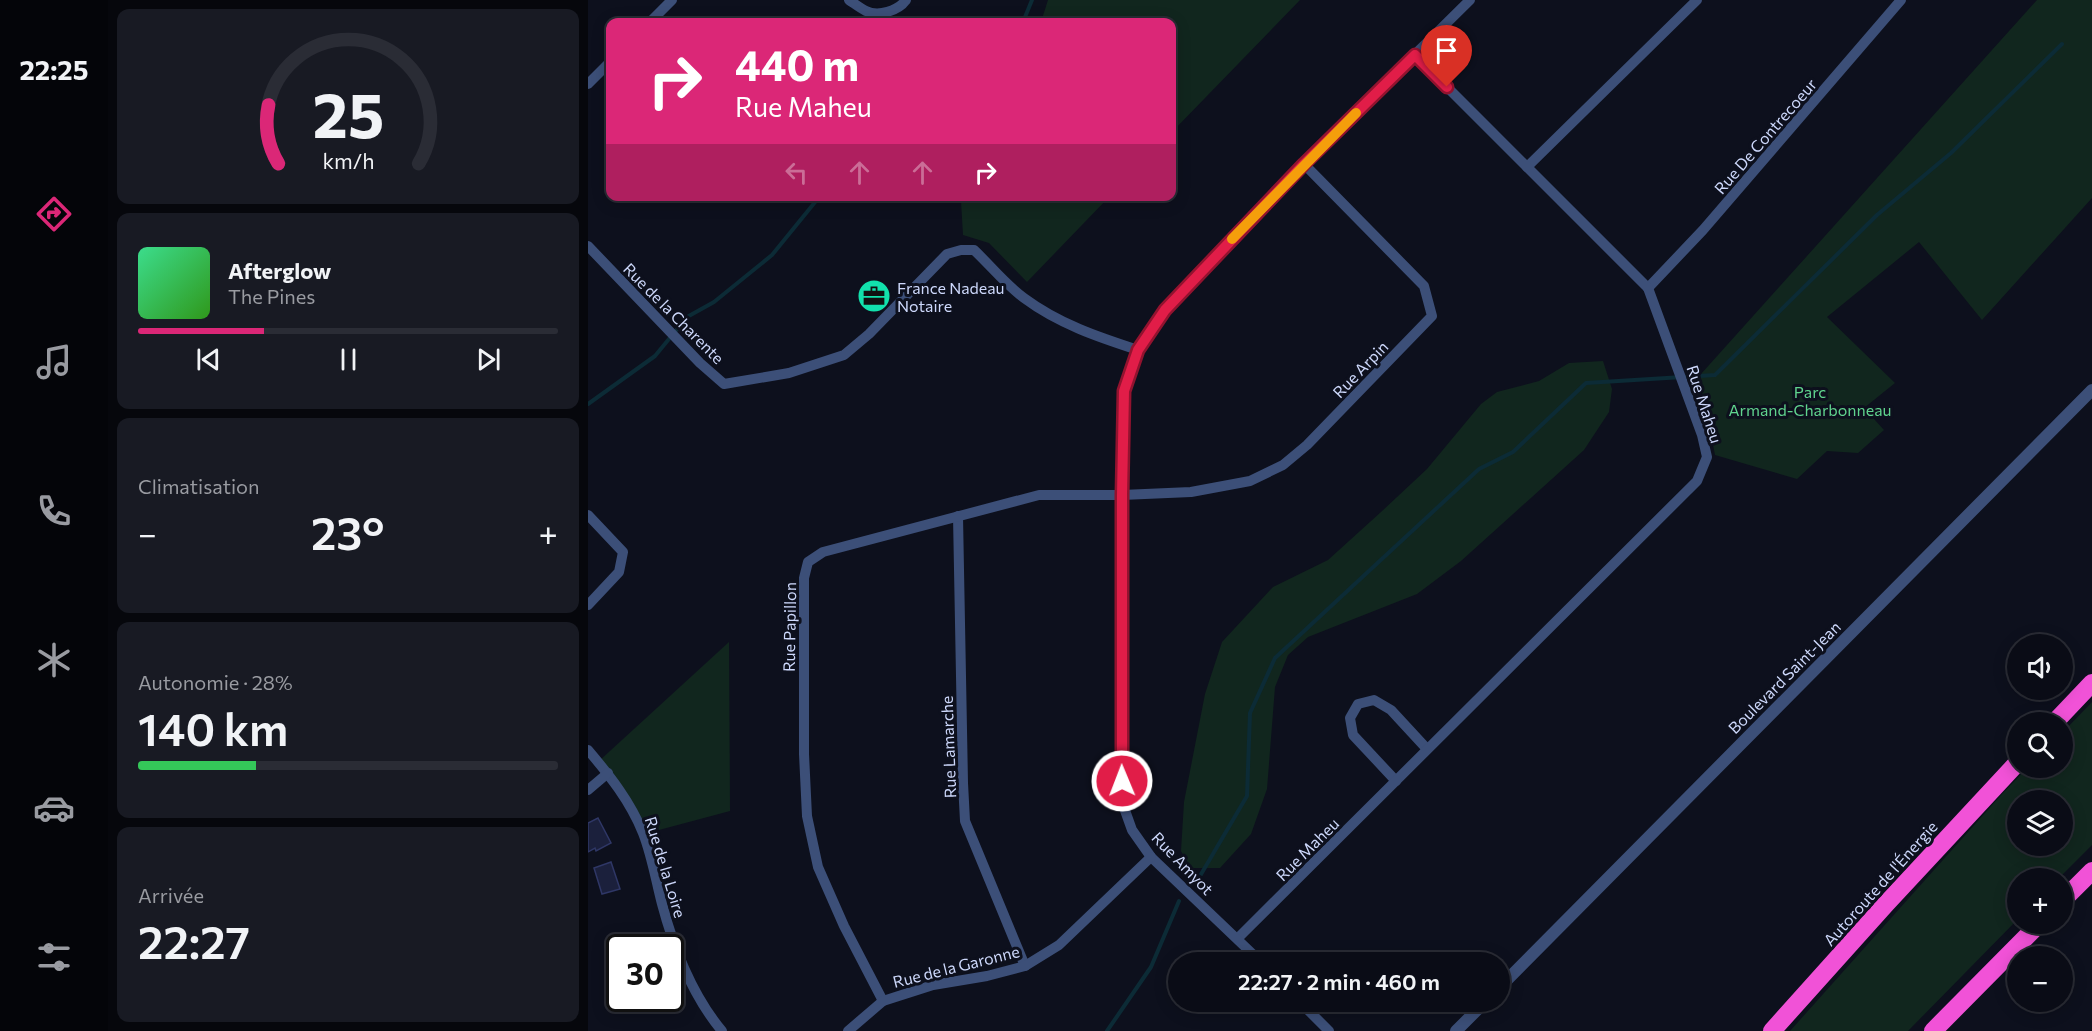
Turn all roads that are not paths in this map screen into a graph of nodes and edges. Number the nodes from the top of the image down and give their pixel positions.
1 (672, 0) edge
2 (849, 0) edge
3 (906, 0) edge
4 (1470, 0) edge
5 (1697, 0) edge
6 (1901, 0) edge
7 (654, 18) edge
8 (1415, 55) junction
9 (606, 68) edge
10 (588, 84) edge
11 (1304, 164) junction
12 (1527, 168) junction
13 (588, 246) edge
14 (1648, 288) junction
15 (1138, 350) junction
16 (2092, 390) edge
17 (1122, 495) junction
18 (588, 515) edge
19 (958, 516) junction
20 (588, 605) edge
21 (2092, 683) edge
22 (2064, 712) edge
23 (588, 750) edge
24 (1427, 750) junction
25 (608, 773) junction
26 (2007, 774) edge
27 (1396, 781) junction
28 (588, 790) edge
29 (1151, 857) junction
30 (2092, 871) edge
31 (2073, 890) edge
32 (2029, 934) edge
33 (1238, 938) junction
34 (1251, 952) edge
35 (1025, 966) junction
36 (1510, 977) edge
37 (883, 1000) junction
38 (1310, 1012) edge
39 (1475, 1012) edge
40 (722, 1031) edge
41 (848, 1031) edge
42 (1329, 1031) edge
43 (1456, 1031) edge
44 (1772, 1031) edge
45 (1933, 1031) edge

1 - 7 street
2 - 3 street
4 - 8 street, Rue Amyot
5 - 12 street
6 - 14 street, Rue De Contrecoeur
8 - 11 street, Rue Amyot
8 - 12 street, Rue Maheu
9 - 10 street
11 - 15 street, Rue Amyot
11 - 17 street, Rue Arpin
12 - 14 street, Rue Maheu
13 - 15 street, Rue de la Charente
14 - 24 street, Rue Maheu
15 - 17 street, Rue Amyot
16 - 36 street, Boulevard Saint-Jean
17 - 19 street, Rue Papillon
17 - 29 street, Rue Amyot
18 - 20 street
19 - 35 street, Rue Lamarche
19 - 37 street, Rue Papillon
21 - 22 highway
23 - 25 street, Rue de la Loire
24 - 27 street, Rue Maheu
24 - 27 street
25 - 28 street
25 - 40 street, Rue de la Loire
26 - 44 highway, Autoroute de l'Énergie
27 - 33 street, Rue Maheu
29 - 33 street, Rue Amyot
29 - 35 street, Rue de la Garonne
30 - 31 highway
32 - 45 highway
33 - 34 street, Rue Amyot
35 - 37 street, Rue de la Garonne
37 - 41 street, Rue de la Garonne
38 - 42 street
39 - 43 street

